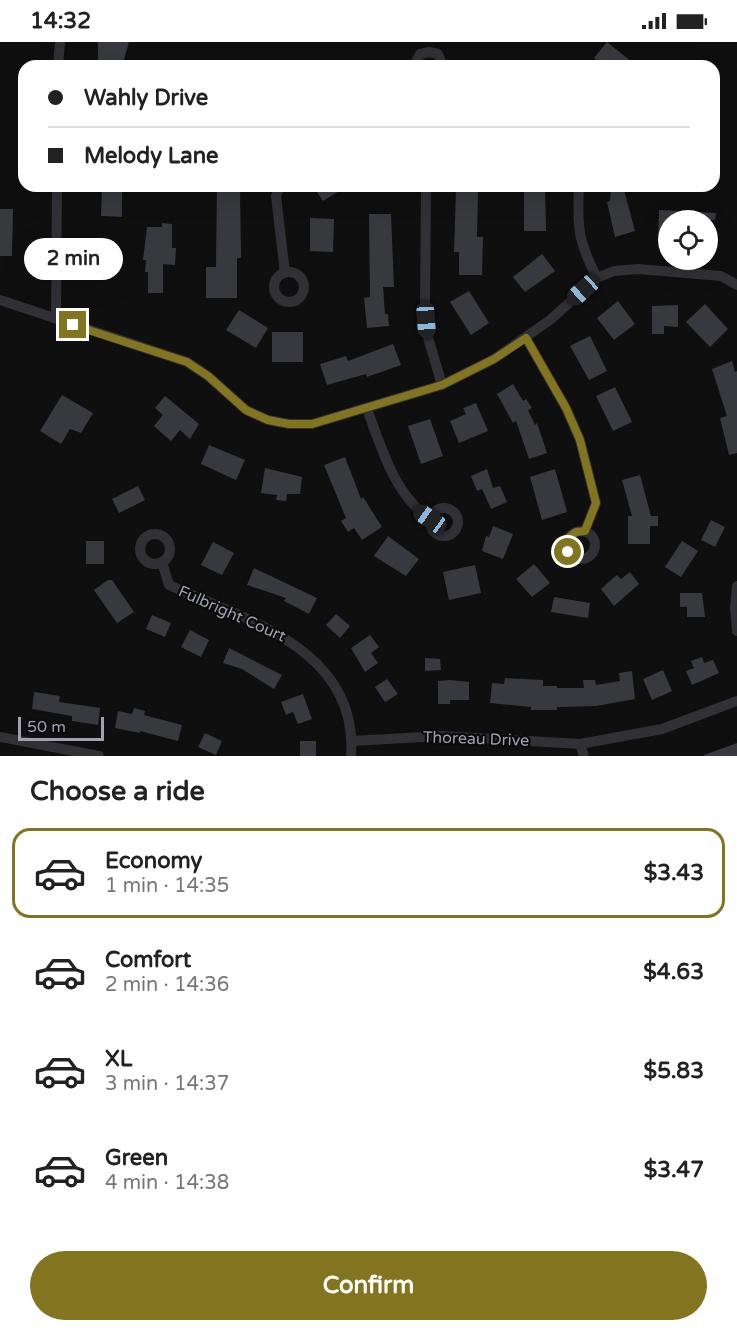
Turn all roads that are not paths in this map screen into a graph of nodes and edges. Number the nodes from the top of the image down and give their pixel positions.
1 (60, 42) edge
2 (58, 60) edge
3 (417, 60) edge
4 (440, 60) edge
5 (57, 192) edge
6 (278, 192) edge
7 (426, 192) edge
8 (579, 192) edge
9 (285, 273) dead end
10 (597, 278) junction
11 (737, 285) edge
12 (0, 300) edge
13 (56, 319) junction
14 (526, 338) junction
15 (442, 385) junction
16 (367, 410) junction
17 (430, 519) dead end
18 (585, 531) dead end
19 (162, 562) dead end
20 (737, 586) edge
21 (737, 631) edge
22 (737, 701) edge
23 (0, 737) edge
24 (352, 741) junction
25 (580, 744) junction
26 (99, 756) edge
27 (351, 756) edge
28 (584, 756) edge

1 - 2 street
3 - 4 street
5 - 13 street
6 - 9 street
7 - 15 street
8 - 10 street
10 - 11 street
10 - 14 street
12 - 13 street
13 - 16 street
14 - 15 street
14 - 18 street
15 - 16 street
16 - 17 street
19 - 24 street, Fulbright Court
20 - 21 street
22 - 25 street, Thoreau Drive
23 - 26 street
24 - 25 street, Thoreau Drive
24 - 27 street, Fulbright Court
25 - 28 street

